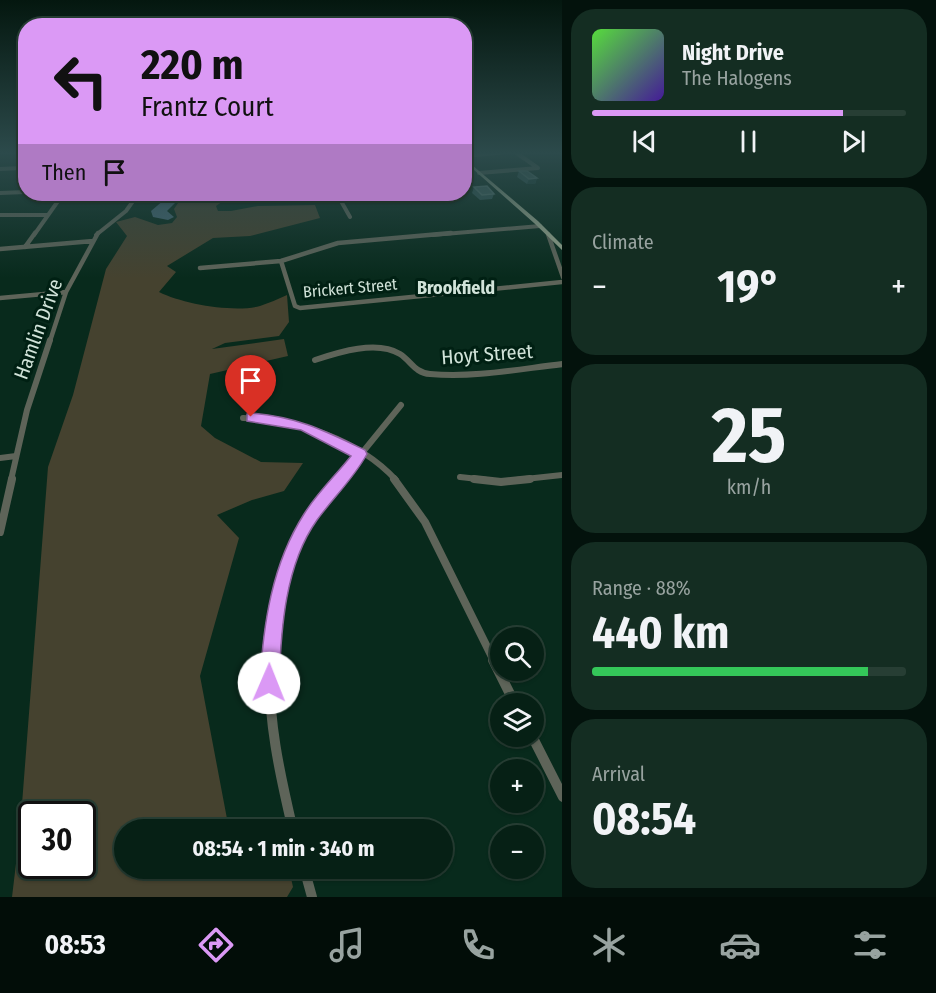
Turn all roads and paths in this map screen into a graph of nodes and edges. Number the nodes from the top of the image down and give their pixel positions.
1 (504, 194) edge
2 (58, 201) edge
3 (133, 201) edge
4 (341, 201) edge
5 (0, 215) edge
6 (47, 215) junction
7 (350, 217) dead end
8 (540, 226) junction
9 (547, 233) junction
10 (93, 241) junction
11 (25, 247) junction
12 (0, 249) edge
13 (562, 250) edge
14 (281, 261) junction
15 (200, 268) dead end
16 (562, 277) edge
17 (562, 282) edge
18 (66, 292) junction
19 (0, 298) edge
20 (315, 360) dead end
21 (562, 364) edge
22 (400, 405) dead end
23 (243, 418) dead end
24 (360, 454) junction
25 (16, 456) junction
26 (0, 458) edge
27 (562, 475) edge
28 (460, 477) dead end
29 (0, 532) edge
30 (510, 693) edge
31 (537, 747) edge
32 (562, 797) edge
33 (290, 819) edge
34 (307, 879) edge
35 (312, 897) edge

1 - 8 main road
2 - 6 street
3 - 10 street, Hamlin Drive
4 - 7 street
5 - 6 street
6 - 11 street
8 - 9 main road
8 - 14 street
9 - 13 main road
9 - 16 street
10 - 11 street
10 - 18 street, Hamlin Drive
11 - 12 street
14 - 15 street
14 - 17 street, Brickert Street
18 - 19 street
18 - 25 street, Hamlin Drive
20 - 21 street, Hoyt Street
22 - 24 street
23 - 24 street
24 - 30 street
24 - 33 street
25 - 26 street
25 - 29 street, Hamlin Drive
27 - 28 street
31 - 32 street
34 - 35 street

